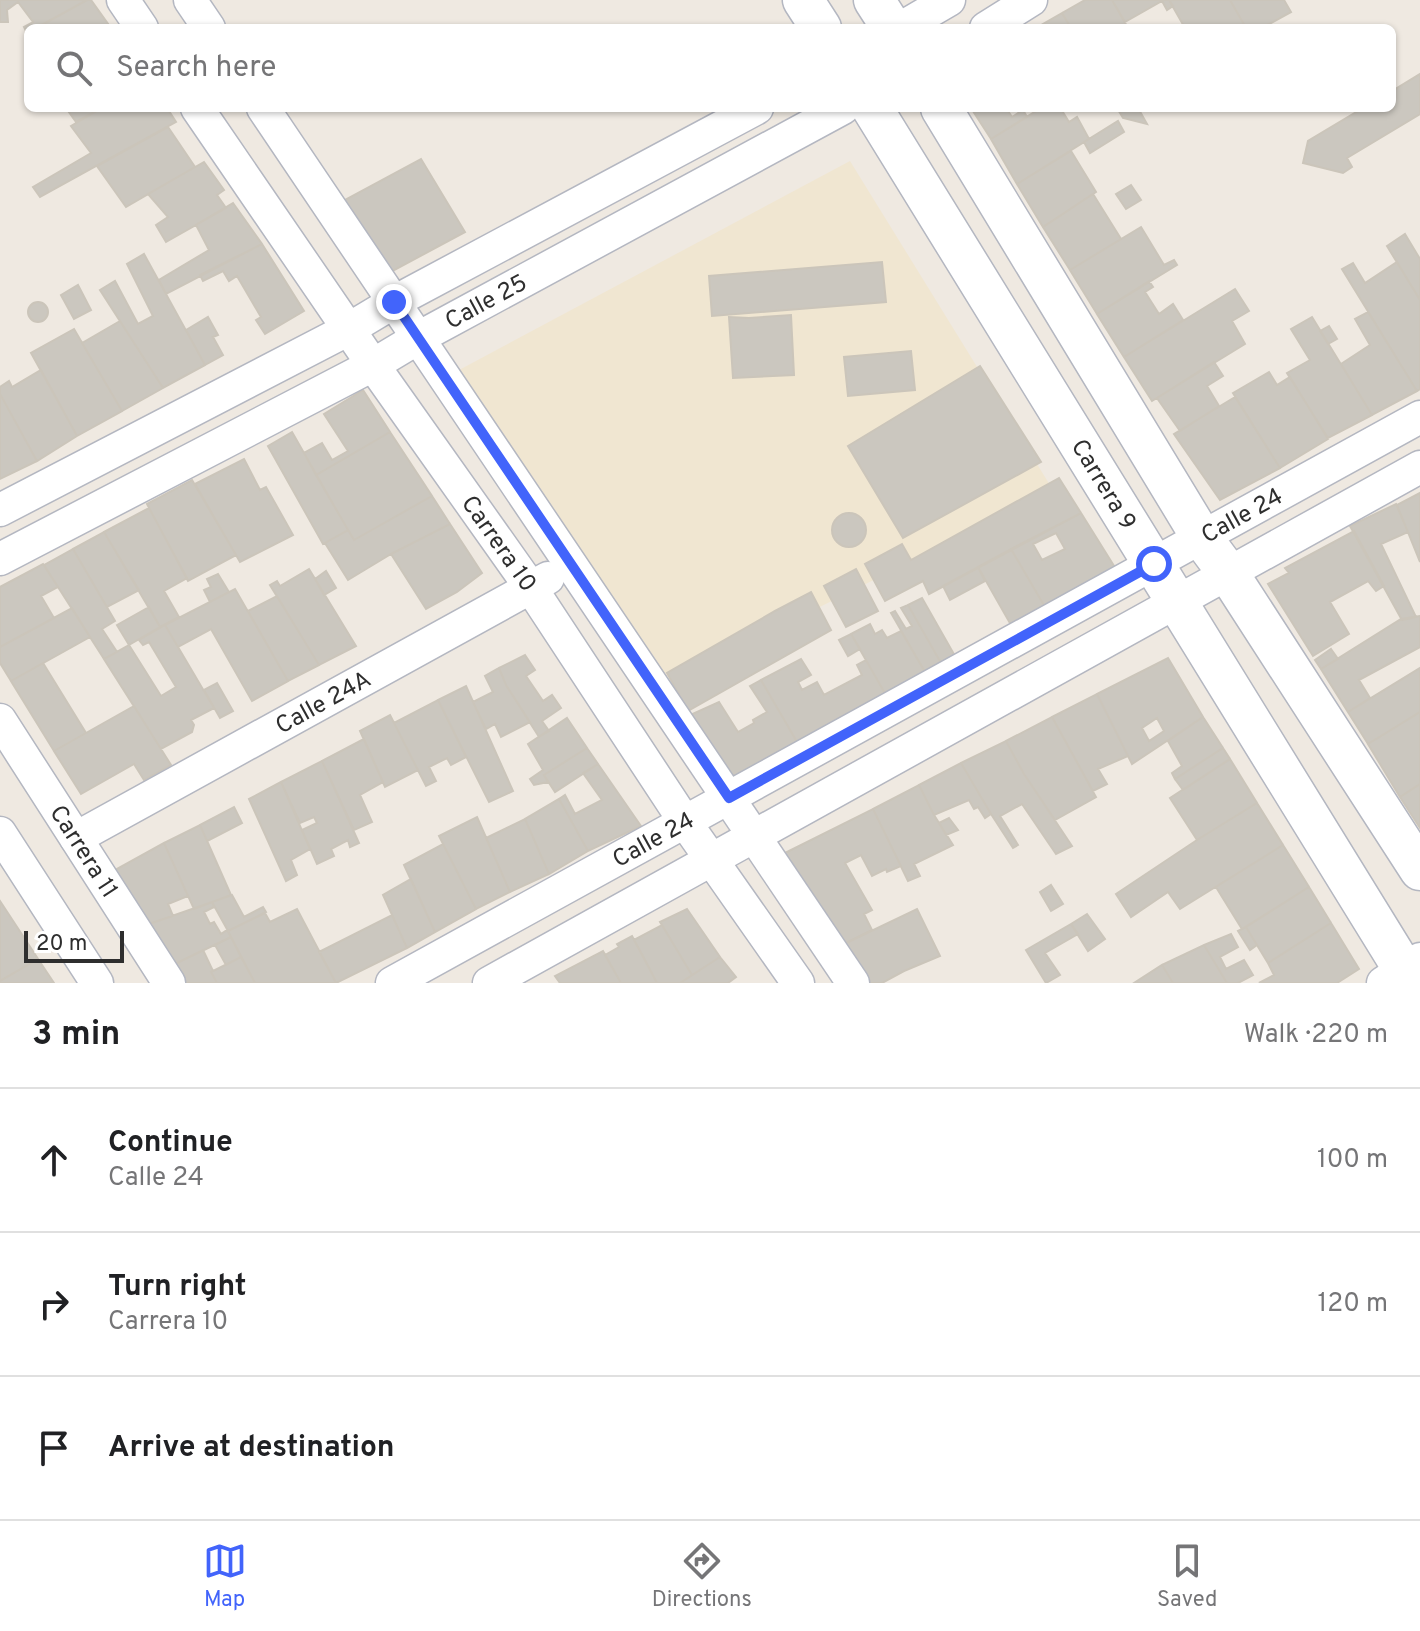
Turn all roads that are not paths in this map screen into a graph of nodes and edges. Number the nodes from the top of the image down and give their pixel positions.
1 (123, 0) edge
2 (190, 0) edge
3 (803, 0) edge
4 (874, 0) edge
5 (949, 0) edge
6 (1031, 0) edge
7 (139, 24) edge
8 (206, 24) edge
9 (818, 24) edge
10 (889, 24) edge
11 (908, 24) edge
12 (992, 24) edge
13 (208, 112) edge
14 (266, 112) edge
15 (750, 112) edge
16 (836, 112) edge
17 (874, 112) edge
18 (943, 112) edge
19 (394, 302) junction
20 (349, 329) junction
21 (418, 338) junction
22 (373, 365) junction
23 (1420, 417) edge
24 (1420, 467) edge
25 (0, 510) edge
26 (1202, 538) junction
27 (0, 559) edge
28 (571, 564) junction
29 (1154, 564) junction
30 (1228, 573) junction
31 (531, 588) junction
32 (1177, 601) junction
33 (0, 720) edge
34 (729, 798) junction
35 (685, 822) junction
36 (0, 833) edge
37 (754, 836) junction
38 (76, 838) junction
39 (711, 860) junction
40 (1420, 870) edge
41 (1404, 974) edge
42 (97, 983) edge
43 (169, 983) edge
44 (392, 983) edge
45 (489, 983) edge
46 (798, 983) edge
47 (853, 983) edge

1 - 7 street
2 - 8 street
3 - 9 street
4 - 10 street
5 - 11 street
6 - 12 street
13 - 20 street, Carrera 10
14 - 19 street, Carrera 10
15 - 19 street, Calle 25
16 - 21 street, Calle 25
17 - 29 street, Carrera 9
18 - 26 street
19 - 20 street, Calle 25
19 - 21 street, Carrera 10
20 - 22 street, Carrera 10
20 - 25 street, Calle 25
21 - 22 street, Calle 25
21 - 28 street, Carrera 10
22 - 27 street, Calle 25
22 - 31 street, Carrera 10
23 - 26 street, Calle 24
24 - 30 street, Calle 24
26 - 29 street, Calle 24
26 - 30 street
28 - 31 street, Calle 24A
28 - 34 street, Carrera 10
29 - 32 street, Carrera 9
29 - 34 street, Calle 24
30 - 32 street, Calle 24
30 - 40 street
31 - 35 street, Carrera 10
31 - 38 street, Calle 24A
32 - 37 street, Calle 24
32 - 41 street, Carrera 9
33 - 38 street, Carrera 11
34 - 35 street, Calle 24
34 - 37 street, Carrera 10
35 - 39 street, Carrera 10
35 - 44 street, Calle 24
36 - 42 street
37 - 39 street, Calle 24
37 - 47 street, Carrera 10
38 - 43 street, Carrera 11
39 - 45 street, Calle 24
39 - 46 street, Carrera 10

